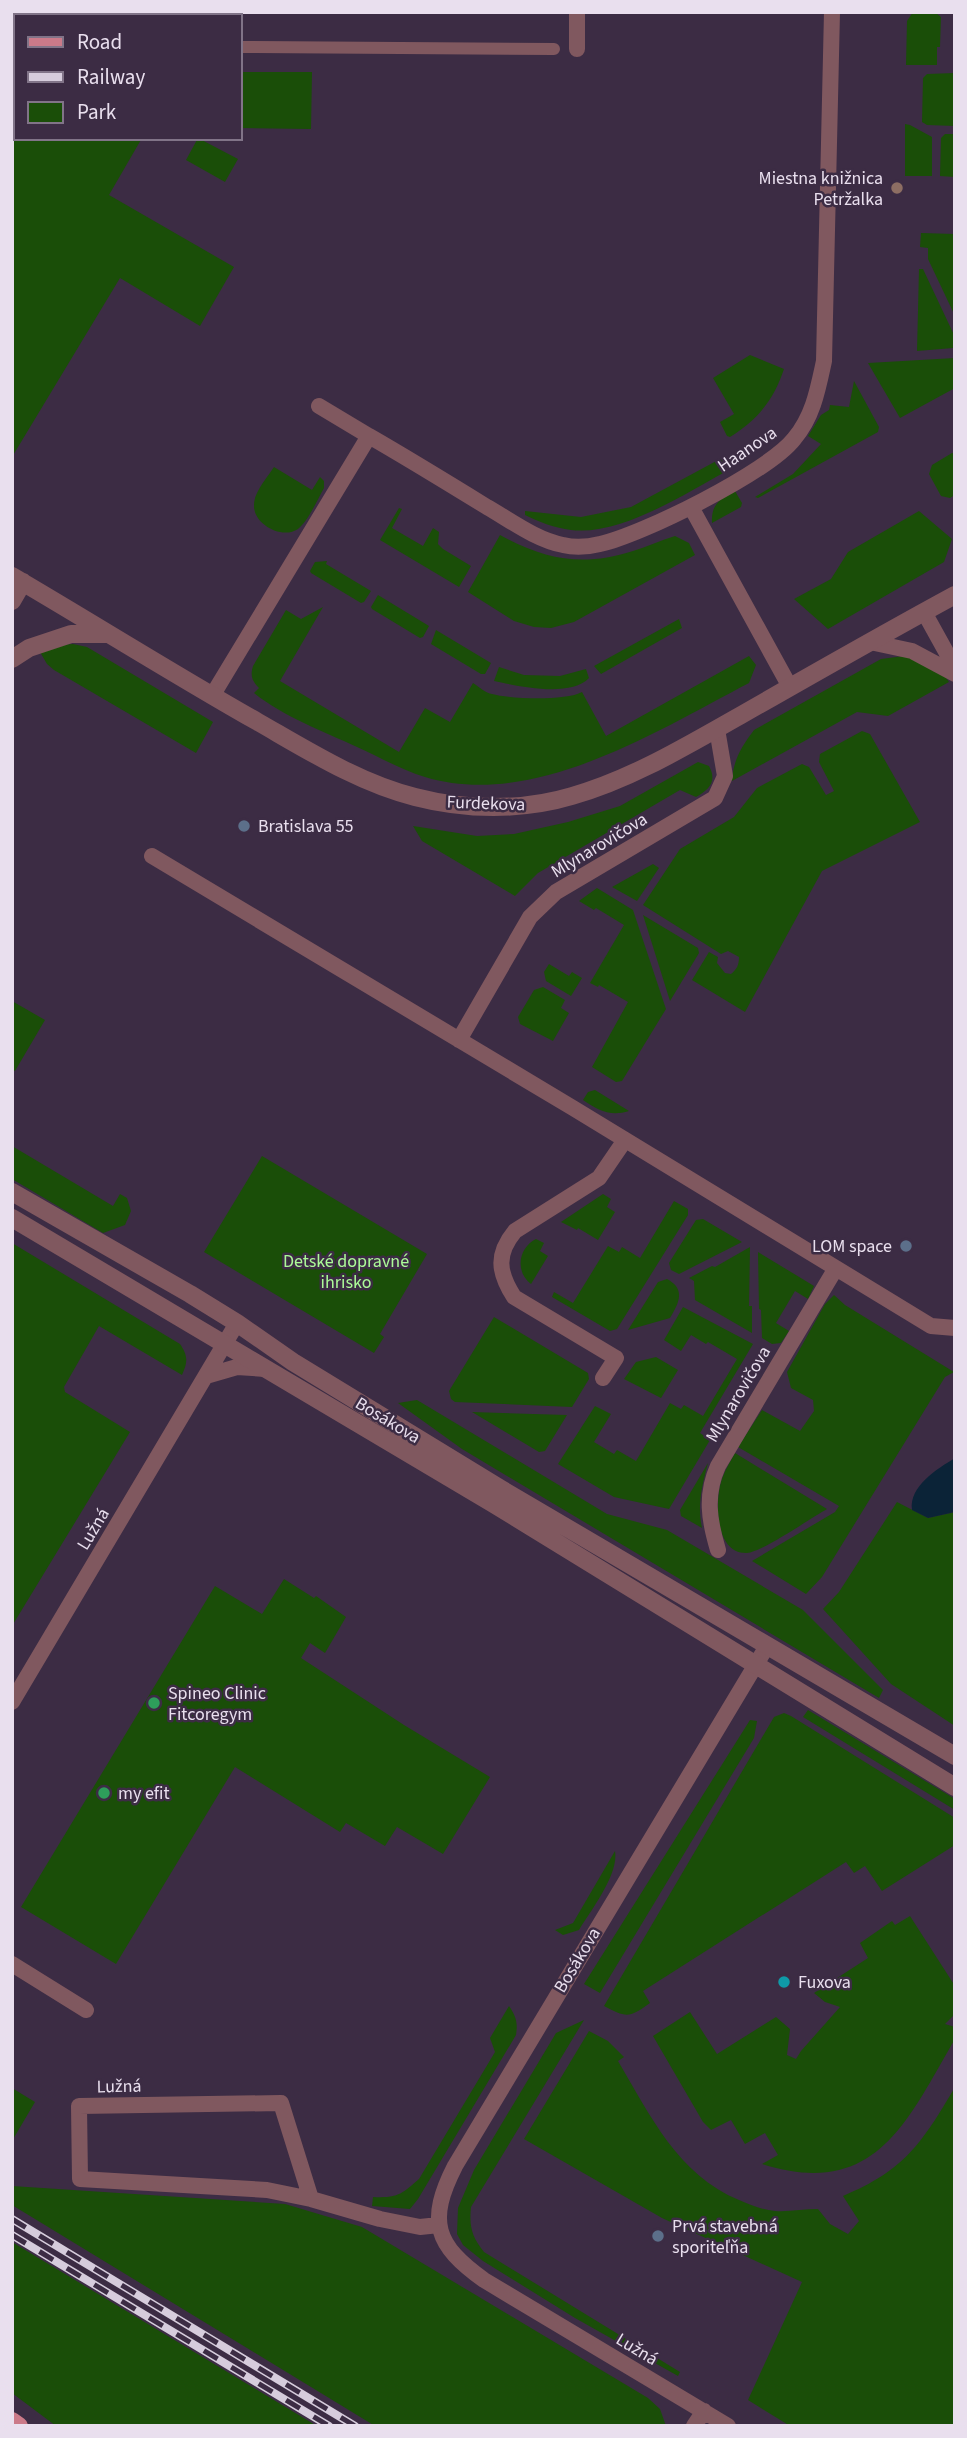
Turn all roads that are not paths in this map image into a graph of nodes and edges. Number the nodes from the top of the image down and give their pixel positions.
1 (577, 12) edge
2 (832, 12) edge
3 (242, 47) edge
4 (554, 49) dead end
5 (577, 49) dead end
6 (319, 406) dead end
7 (375, 439) junction
8 (691, 507) junction
9 (18, 579) edge
10 (955, 595) edge
11 (12, 601) edge
12 (924, 612) junction
13 (110, 634) junction
14 (870, 642) junction
15 (12, 659) edge
16 (955, 668) edge
17 (955, 674) edge
18 (790, 687) junction
19 (212, 696) junction
20 (717, 729) junction
21 (152, 856) dead end
22 (459, 1040) junction
23 (625, 1140) junction
24 (12, 1192) edge
25 (12, 1218) edge
26 (836, 1268) junction
27 (237, 1322) junction
28 (955, 1328) edge
29 (225, 1344) junction
30 (267, 1369) junction
31 (206, 1376) junction
32 (603, 1378) dead end
33 (718, 1550) dead end
34 (766, 1646) junction
35 (755, 1665) junction
36 (12, 1702) edge
37 (955, 1756) edge
38 (955, 1787) edge
39 (12, 1965) edge
40 (86, 2010) dead end
41 (312, 2199) junction
42 (439, 2225) junction
43 (707, 2418) edge
44 (12, 2421) edge
45 (19, 2426) edge
46 (694, 2426) edge
47 (729, 2426) edge

1 - 5 street
2 - 8 street, Haanova
3 - 4 street
6 - 7 street, Haanova
7 - 8 street, Haanova
7 - 19 street
8 - 18 street
9 - 11 street
9 - 13 street, Furdekova
10 - 12 street, Furdekova
12 - 14 street, Furdekova
12 - 16 street
13 - 15 street
13 - 19 street, Furdekova
14 - 17 street
14 - 18 street, Furdekova
18 - 20 street, Furdekova
19 - 20 street, Furdekova
20 - 22 street, Mlynarovičova
21 - 22 street
22 - 23 street
23 - 26 street
23 - 32 street
24 - 27 street, Bosákova
25 - 29 street, Bosákova
26 - 28 street
26 - 33 street, Mlynarovičova
27 - 29 street, Lužná
27 - 34 street, Bosákova
29 - 30 street, Bosákova
29 - 31 street, Lužná
30 - 31 street
30 - 35 street, Bosákova
31 - 36 street, Lužná
34 - 35 street, Bosákova
34 - 37 street, Bosákova
35 - 38 street, Bosákova
35 - 42 street, Bosákova
39 - 40 street
41 - 41 street, Lužná
41 - 42 street, Lužná
42 - 43 street, Lužná
43 - 46 street
43 - 47 street, Lužná
44 - 45 main road

